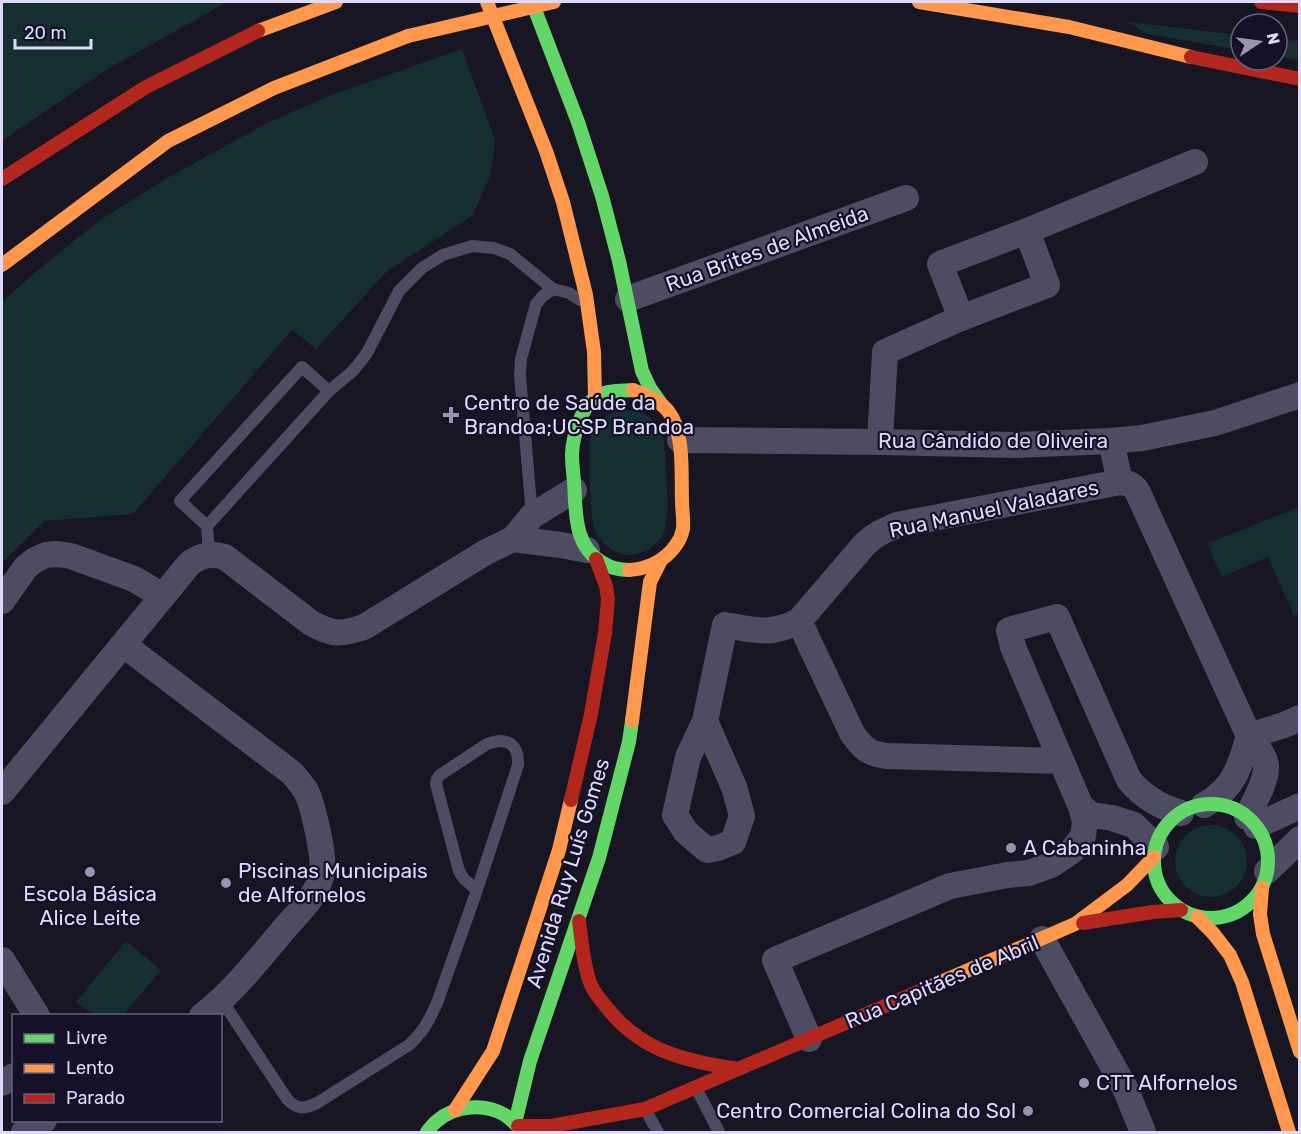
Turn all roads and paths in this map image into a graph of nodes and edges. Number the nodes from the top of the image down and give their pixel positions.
1 (336, 2) edge
2 (487, 2) edge
3 (532, 2) edge
4 (554, 2) edge
5 (919, 2) edge
6 (1261, 2) edge
7 (1299, 6) edge
8 (1299, 79) edge
9 (1195, 162) dead end
10 (2, 179) edge
11 (906, 198) dead end
12 (1027, 231) junction
13 (2, 265) edge
14 (553, 289) junction
15 (628, 299) junction
16 (588, 308) junction
17 (961, 318) junction
18 (329, 391) junction
19 (1299, 395) edge
20 (595, 397) junction
21 (662, 405) junction
22 (680, 440) junction
23 (1111, 441) junction
24 (880, 442) junction
25 (1120, 482) junction
26 (574, 490) junction
27 (532, 516) junction
28 (207, 526) junction
29 (513, 539) junction
30 (208, 554) junction
31 (591, 555) junction
32 (660, 562) junction
33 (163, 596) junction
34 (2, 601) edge
35 (799, 621) junction
36 (124, 645) junction
37 (1299, 718) edge
38 (705, 721) dead end
39 (1249, 736) junction
40 (1061, 761) junction
41 (1129, 780) junction
42 (2, 792) edge
43 (1299, 806) edge
44 (1081, 807) junction
45 (1192, 809) junction
46 (1112, 818) junction
47 (1251, 822) junction
48 (1299, 839) edge
49 (1155, 852) junction
50 (1264, 879) junction
51 (477, 890) junction
52 (1181, 910) junction
53 (1197, 916) junction
54 (578, 919) junction
55 (1075, 924) junction
56 (1042, 939) junction
57 (2, 960) edge
58 (221, 999) junction
59 (36, 1014) edge
60 (204, 1014) edge
61 (809, 1039) junction
62 (1299, 1052) edge
63 (737, 1070) junction
64 (696, 1088) junction
65 (455, 1110) junction
66 (645, 1110) junction
67 (41, 1122) edge
68 (519, 1127) edge
69 (622, 1127) dead end
70 (24, 1132) edge
71 (427, 1132) edge
72 (658, 1132) edge
73 (719, 1132) edge
74 (1143, 1132) edge
75 (1289, 1132) edge

1 - 10 main road
2 - 16 main road
3 - 15 main road
4 - 13 main road, bridge
5 - 8 main road
6 - 7 main road
9 - 12 street
11 - 15 street, Rua Brites de Almeida
12 - 17 street
12 - 17 street
14 - 16 lane
14 - 18 lane
14 - 27 lane
15 - 21 main road
16 - 20 main road
17 - 24 street
18 - 28 lane
18 - 28 lane
19 - 23 street, Rua Cândido de Oliveira
20 - 21 main road
20 - 26 main road
21 - 22 main road
22 - 24 street, Rua Cândido de Oliveira
22 - 32 main road
23 - 24 street, Rua Cândido de Oliveira
23 - 25 street
25 - 35 street, Rua Manuel Valadares
25 - 39 street
26 - 27 street
26 - 31 main road
27 - 29 street
28 - 30 lane
29 - 30 street
29 - 31 street
30 - 33 street
31 - 32 main road
31 - 65 main road, Avenida Ruy Luís Gomes
32 - 54 main road, Avenida Ruy Luís Gomes
33 - 34 street
33 - 36 street
35 - 38 street, Rua Manuel Valadares
35 - 40 street
36 - 42 street
36 - 58 street
37 - 39 street
39 - 45 street
39 - 47 street
40 - 41 street
40 - 44 street
41 - 45 street
41 - 46 street
43 - 47 street
44 - 46 street
44 - 61 street
45 - 47 main road
45 - 49 main road
46 - 49 street
47 - 50 main road
48 - 50 street
49 - 52 main road
49 - 55 main road, Rua Capitães de Abril
50 - 53 main road
50 - 62 main road
51 - 51 lane
51 - 58 lane
52 - 53 main road
52 - 55 main road, Rua Capitães de Abril
53 - 75 main road
54 - 63 main road
54 - 68 main road, Avenida Ruy Luís Gomes
55 - 56 main road, Rua Capitães de Abril
56 - 61 main road, Rua Capitães de Abril
56 - 74 street
57 - 59 street
58 - 60 street
61 - 63 main road, Rua Capitães de Abril
63 - 64 main road, Rua Capitães de Abril
64 - 66 main road, Rua Capitães de Abril
64 - 73 lane
65 - 68 main road
65 - 71 main road
66 - 68 main road, Rua Capitães de Abril
66 - 69 main road, Rua Capitães de Abril
66 - 72 lane
67 - 70 street

